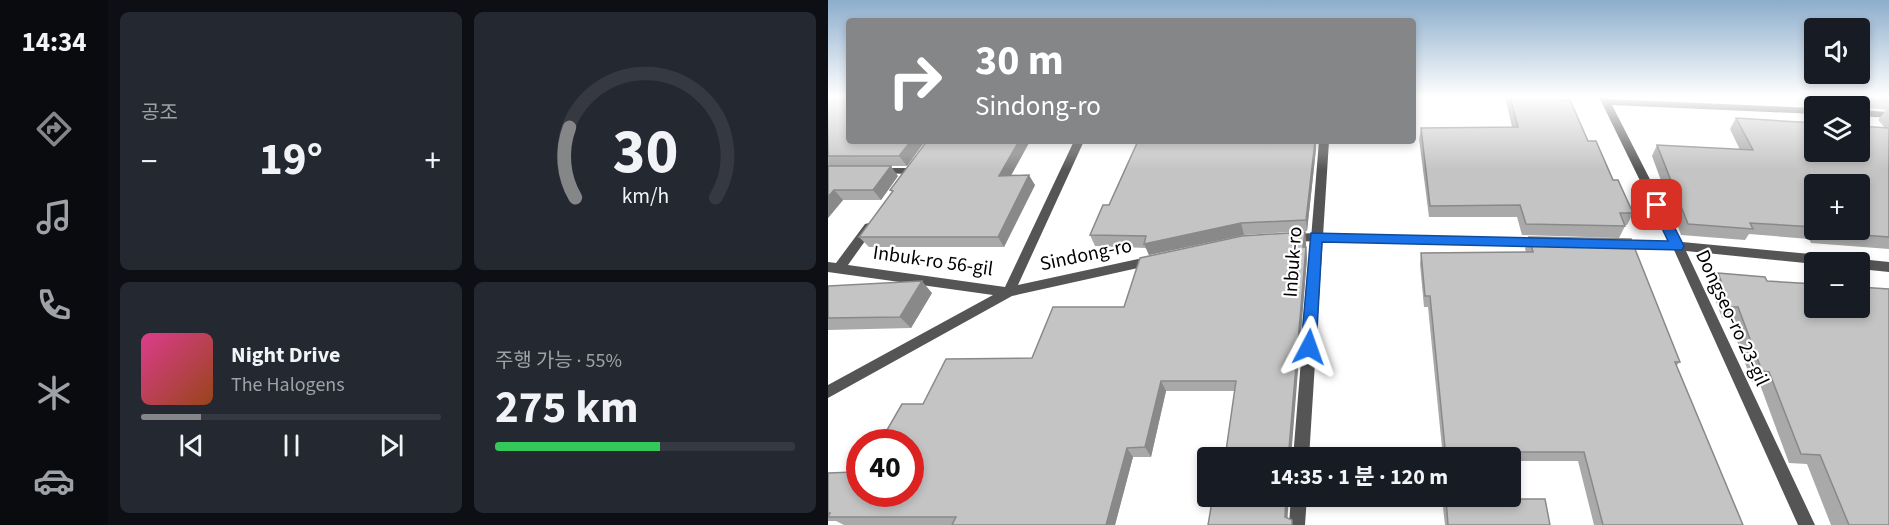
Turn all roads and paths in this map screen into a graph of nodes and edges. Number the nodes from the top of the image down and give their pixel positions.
1 (1616, 122) edge
2 (1078, 144) edge
3 (1324, 144) edge
4 (864, 171) edge
5 (910, 171) edge
6 (875, 219) edge
7 (1316, 237) junction
8 (1275, 239) edge
9 (1549, 243) edge
10 (1608, 245) edge
11 (1678, 246) junction
12 (1166, 258) edge
13 (1804, 258) edge
14 (1870, 265) edge
15 (834, 267) edge
16 (1889, 267) edge
17 (1009, 292) junction
18 (828, 392) edge
19 (1302, 447) edge
20 (1298, 507) edge
21 (1297, 525) edge
22 (1807, 525) edge

1 - 11 street, Dongseo-ro 23-gil
2 - 17 street, Inbuk-ro 56-gil
3 - 7 street, Inbuk-ro
4 - 5 street
6 - 15 street
7 - 8 street
7 - 9 street
7 - 19 street, Inbuk-ro
10 - 11 street
11 - 13 street
11 - 22 street, Dongseo-ro 23-gil
12 - 17 street, Sindong-ro
14 - 16 street
15 - 17 street, Inbuk-ro 56-gil
17 - 18 street, Sindong-ro
20 - 21 street

